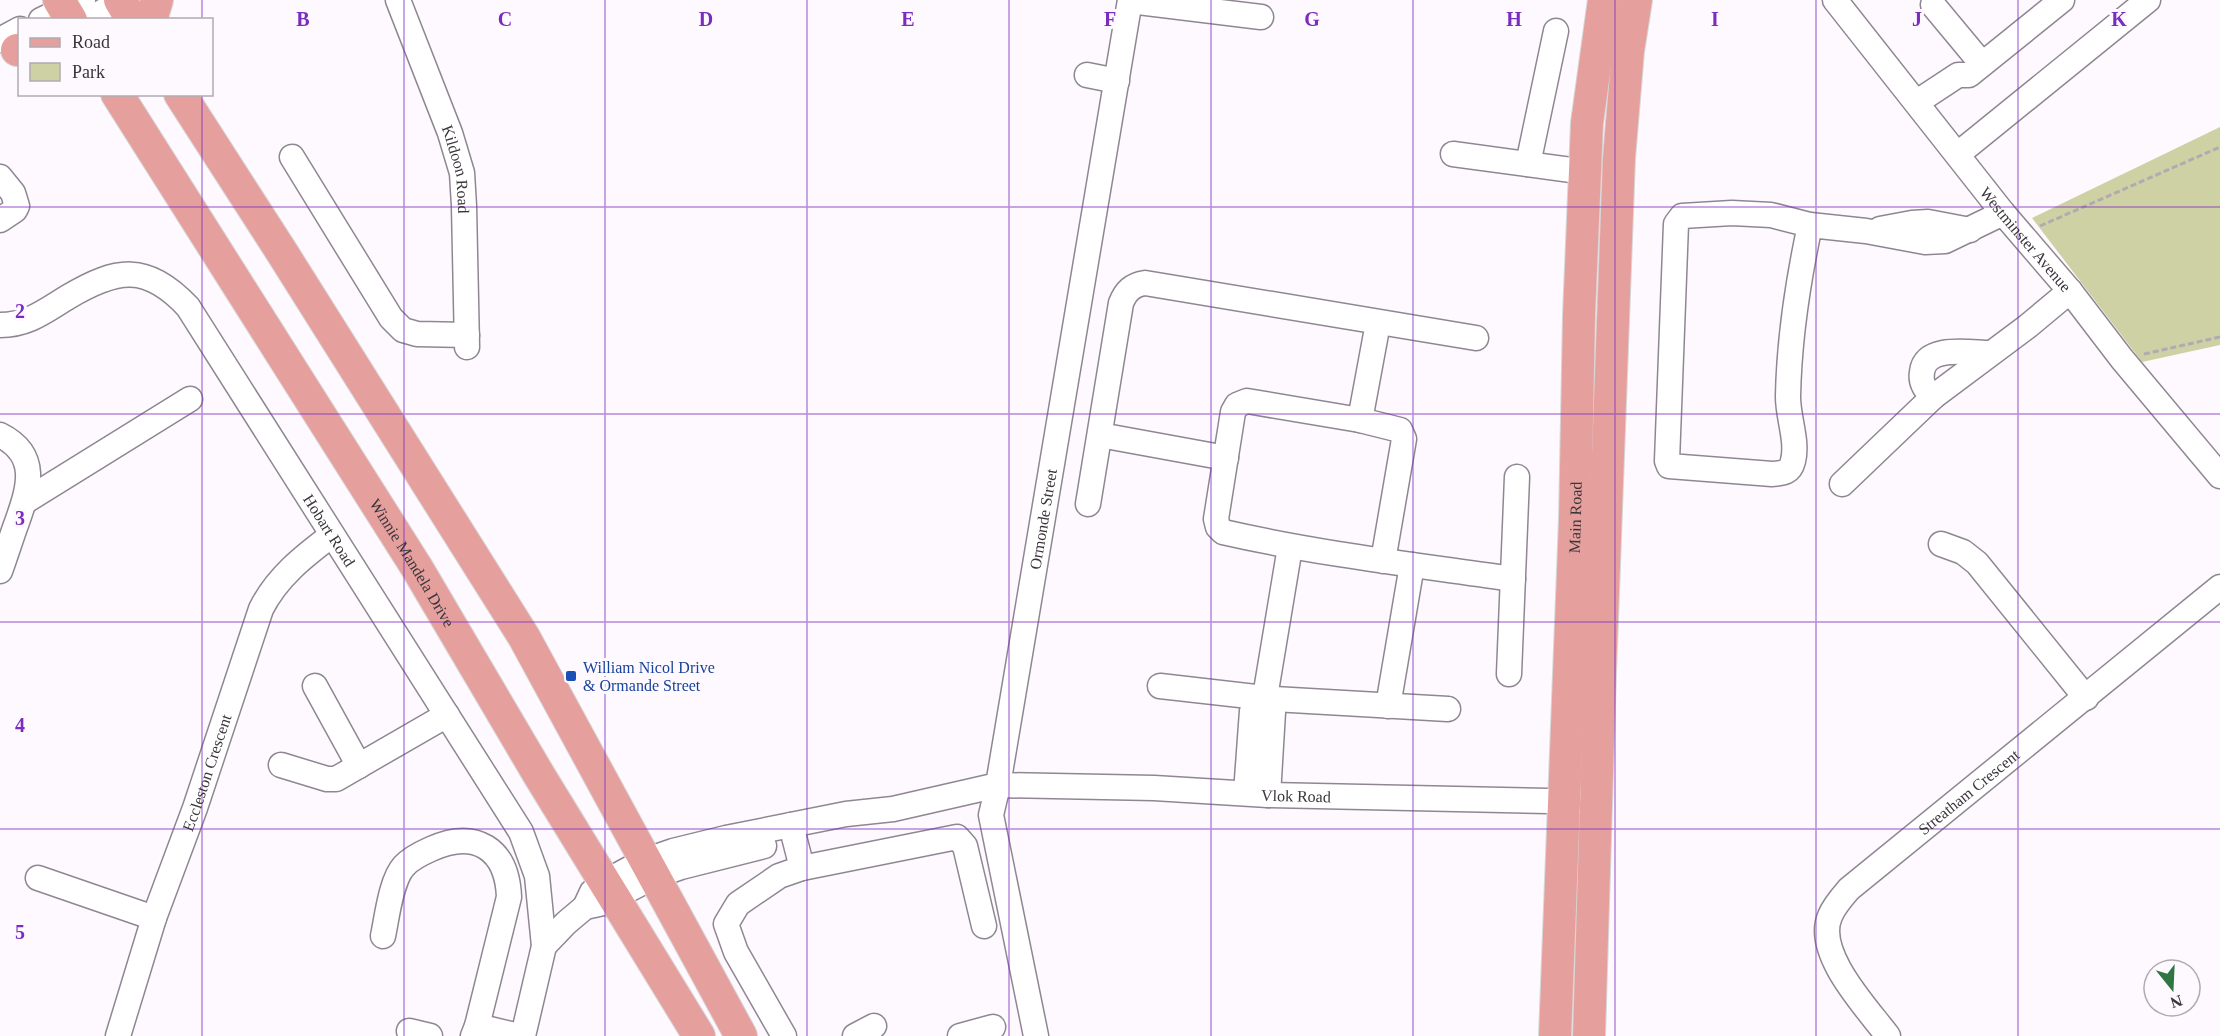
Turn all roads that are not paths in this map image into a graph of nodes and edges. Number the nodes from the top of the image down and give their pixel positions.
1 (157, 0) edge
2 (398, 0) edge
3 (1604, 0) edge
4 (1636, 0) edge
5 (1835, 0) edge
6 (2062, 0) edge
7 (2148, 0) edge
8 (1130, 1) edge
9 (124, 5) edge
10 (1933, 5) dead end
11 (67, 11) edge
12 (1261, 17) dead end
13 (152, 18) edge
14 (1556, 32) dead end
15 (1976, 69) junction
16 (1087, 75) dead end
17 (1117, 81) junction
18 (102, 96) edge
19 (118, 96) edge
20 (181, 96) edge
21 (1922, 109) junction
22 (148, 145) junction
23 (1453, 154) dead end
24 (1958, 154) junction
25 (292, 157) dead end
26 (1528, 164) junction
27 (1586, 172) junction
28 (0, 177) edge
29 (2003, 213) junction
30 (0, 220) edge
31 (1810, 225) junction
32 (2070, 291) junction
33 (1378, 323) junction
34 (0, 325) edge
35 (1476, 338) dead end
36 (1990, 353) junction
37 (1933, 397) junction
38 (190, 399) dead end
39 (1360, 420) junction
40 (0, 435) edge
41 (1100, 435) junction
42 (1226, 458) junction
43 (2220, 476) edge
44 (1517, 477) dead end
45 (1842, 484) dead end
46 (24, 502) junction
47 (1088, 504) dead end
48 (332, 535) junction
49 (1941, 544) dead end
50 (4, 547) edge
51 (1290, 548) junction
52 (1383, 561) junction
53 (1412, 565) junction
54 (0, 571) edge
55 (1513, 579) junction
56 (2220, 587) edge
57 (1509, 674) dead end
58 (315, 686) dead end
59 (1160, 686) dead end
60 (1265, 698) junction
61 (2086, 698) junction
62 (1388, 706) junction
63 (1448, 709) dead end
64 (447, 715) junction
65 (281, 765) dead end
66 (360, 766) junction
67 (998, 785) junction
68 (1257, 794) junction
69 (1563, 801) junction
70 (1596, 802) junction
71 (793, 832) junction
72 (768, 837) junction
73 (802, 868) junction
74 (649, 869) junction
75 (778, 876) junction
76 (38, 878) dead end
77 (610, 890) junction
78 (154, 918) junction
79 (984, 926) dead end
80 (383, 936) dead end
81 (544, 946) junction
82 (993, 1027) dead end
83 (475, 1031) edge
84 (118, 1036) edge
85 (521, 1036) edge
86 (699, 1036) edge
87 (741, 1036) edge
88 (784, 1036) edge
89 (960, 1036) edge
90 (1036, 1036) edge
91 (1556, 1036) edge
92 (1589, 1036) edge
93 (1888, 1036) edge

1 - 13 main road
2 - 25 street, Kildoon Road
3 - 27 main road, Main Road
4 - 70 main road, Main Road
5 - 21 street, Westminster Avenue
6 - 15 street
7 - 24 street
8 - 12 street
8 - 17 street, Ormonde Street
9 - 11 street
10 - 15 street
14 - 26 street
15 - 21 street
16 - 17 street
17 - 67 street, Ormonde Street
18 - 22 main road
19 - 22 main road, Winnie Mandela Drive
20 - 74 main road
21 - 24 street, Westminster Avenue
22 - 77 main road, Winnie Mandela Drive
23 - 26 street
24 - 29 street, Westminster Avenue
26 - 27 street
27 - 69 main road, Main Road
28 - 30 street
29 - 31 street
29 - 32 street, Westminster Avenue
31 - 31 street
32 - 36 street
32 - 43 street, Westminster Avenue
33 - 35 street
33 - 39 street
33 - 41 street
34 - 48 street, Hobart Road
36 - 37 street
36 - 37 street
37 - 45 street
38 - 46 street
39 - 42 street
39 - 52 street
40 - 46 street
41 - 42 street
41 - 47 street
42 - 51 street
44 - 55 street
46 - 50 street
48 - 64 street, Hobart Road
48 - 78 street, Eccleston Crescent
49 - 61 street
50 - 54 street
51 - 52 street
51 - 60 street
52 - 53 street
53 - 55 street
53 - 62 street
55 - 57 street
56 - 61 street, Streatham Crescent
58 - 66 street
59 - 60 street
60 - 62 street
60 - 68 street
61 - 93 street, Streatham Crescent
62 - 63 street
64 - 66 street
64 - 81 street, Hobart Road
65 - 66 street
67 - 68 street, Vlok Road
67 - 71 street, Vlok Road
67 - 90 street, Ormonde Street
68 - 69 street, Vlok Road
69 - 70 street, Vlok Road
69 - 91 main road, Main Road
70 - 92 main road, Main Road
71 - 72 street
71 - 73 street
72 - 74 street
72 - 75 street
73 - 75 street
73 - 79 street
74 - 77 street
74 - 87 main road
75 - 88 street
76 - 78 street
77 - 81 street
77 - 86 main road, Winnie Mandela Drive
78 - 84 street, Eccleston Crescent
80 - 83 street
81 - 85 street, Hobart Road
82 - 89 street
83 - 85 street

